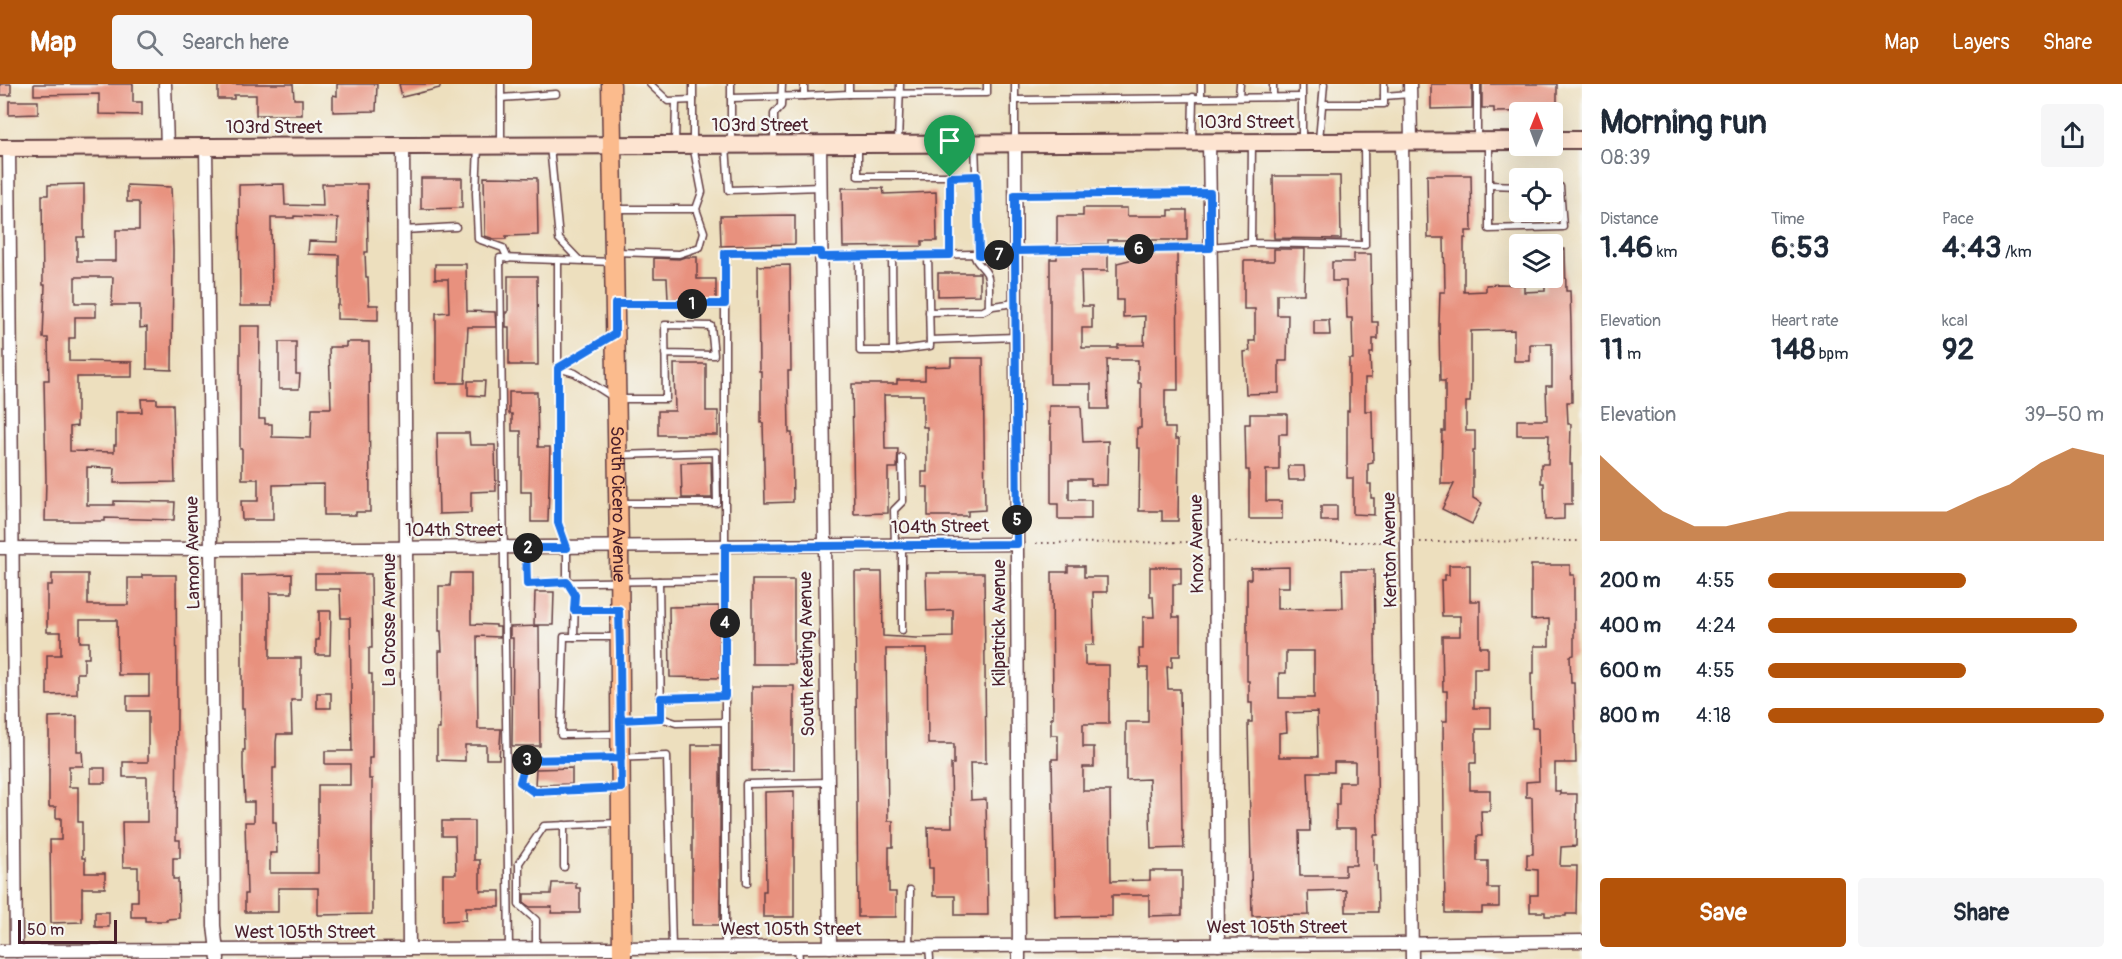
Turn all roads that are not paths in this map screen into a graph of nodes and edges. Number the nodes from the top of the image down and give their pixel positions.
1 (165, 84) edge
2 (501, 84) edge
3 (612, 84) edge
4 (650, 84) edge
5 (693, 84) edge
6 (731, 84) edge
7 (782, 84) edge
8 (804, 84) edge
9 (849, 84) edge
10 (900, 84) edge
11 (987, 84) edge
12 (1015, 84) edge
13 (1201, 84) edge
14 (1240, 84) edge
15 (1273, 84) edge
16 (1302, 84) edge
17 (1324, 84) edge
18 (1384, 84) edge
19 (1477, 84) edge
20 (1410, 89) edge
21 (556, 94) dead end
22 (849, 94) junction
23 (900, 94) junction
24 (804, 96) junction
25 (1384, 96) junction
26 (782, 97) junction
27 (1193, 97) junction
28 (1201, 97) junction
29 (1239, 97) junction
30 (1273, 97) junction
31 (1302, 97) junction
32 (501, 98) junction
33 (731, 98) junction
34 (693, 100) junction
35 (1015, 100) junction
36 (676, 101) junction
37 (1323, 104) junction
38 (1563, 140) edge
39 (1582, 140) edge
40 (1407, 141) junction
41 (1483, 141) junction
42 (1509, 141) edge
43 (1192, 142) junction
44 (1209, 142) junction
45 (1252, 142) junction
46 (1310, 142) junction
47 (1364, 142) junction
48 (1015, 143) junction
49 (774, 144) junction
50 (820, 144) junction
51 (858, 144) junction
52 (898, 144) junction
53 (975, 144) junction
54 (550, 145) junction
55 (612, 145) junction
56 (675, 145) junction
57 (693, 145) junction
58 (729, 145) junction
59 (403, 146) junction
60 (478, 146) junction
61 (501, 146) junction
62 (167, 147) junction
63 (206, 147) junction
64 (5, 148) edge
65 (977, 176) junction
66 (950, 177) junction
67 (1489, 185) junction
68 (1509, 186) edge
69 (821, 187) junction
70 (1210, 193) junction
71 (1015, 195) junction
72 (613, 209) junction
73 (696, 209) junction
74 (1563, 222) edge
75 (456, 227) dead end
76 (404, 230) junction
77 (1251, 243) junction
78 (1210, 248) junction
79 (1015, 251) junction
80 (821, 254) junction
81 (892, 255) junction
82 (928, 255) junction
83 (950, 255) junction
84 (977, 255) junction
85 (859, 256) junction
86 (614, 257) junction
87 (508, 259) junction
88 (558, 260) junction
89 (579, 261) junction
90 (1016, 303) junction
91 (615, 304) junction
92 (725, 304) junction
93 (988, 309) junction
94 (929, 312) junction
95 (615, 334) junction
96 (1016, 337) junction
97 (930, 340) junction
98 (893, 351) junction
99 (665, 354) junction
100 (725, 354) junction
101 (714, 355) junction
102 (558, 368) junction
103 (616, 399) junction
104 (617, 455) junction
105 (902, 458) dead end
106 (618, 503) junction
107 (1017, 544) junction
108 (824, 546) junction
109 (898, 546) junction
110 (619, 547) junction
111 (725, 547) junction
112 (6, 548) edge
113 (406, 548) junction
114 (504, 548) junction
115 (526, 548) junction
116 (567, 548) junction
117 (211, 549) junction
118 (725, 580) junction
119 (619, 581) junction
120 (659, 581) junction
121 (567, 582) junction
122 (574, 610) junction
123 (619, 610) junction
124 (902, 630) dead end
125 (574, 637) junction
126 (620, 637) junction
127 (725, 696) junction
128 (661, 698) junction
129 (661, 718) junction
130 (725, 722) junction
131 (620, 727) junction
132 (621, 758) junction
133 (827, 782) junction
134 (621, 788) junction
135 (621, 822) junction
136 (564, 825) junction
137 (564, 867) dead end
138 (747, 883) dead end
139 (910, 890) dead end
140 (1582, 941) edge
141 (1412, 944) junction
142 (1218, 945) junction
143 (909, 946) junction
144 (830, 947) junction
145 (536, 948) junction
146 (672, 948) junction
147 (724, 948) junction
148 (409, 949) junction
149 (0, 951) edge
150 (16, 951) junction
151 (517, 952) edge
152 (1019, 952) edge
153 (622, 953) edge
154 (766, 953) edge
155 (798, 953) edge
156 (930, 953) edge
157 (217, 954) edge
158 (1412, 959) edge

1 - 62 street
2 - 32 lane
3 - 55 main road, South Cicero Avenue
4 - 36 lane
5 - 34 lane
6 - 33 lane
7 - 26 lane
8 - 24 lane
9 - 22 lane
10 - 23 lane
11 - 23 lane
12 - 35 lane
13 - 28 lane
14 - 29 lane
15 - 30 lane
16 - 31 lane
17 - 37 lane
18 - 25 lane
19 - 41 lane
20 - 25 lane
20 - 40 street, Kenton Avenue
21 - 32 lane
22 - 23 lane
22 - 24 lane
23 - 52 lane
24 - 26 lane
25 - 37 lane
26 - 33 lane
26 - 49 lane
27 - 28 lane
27 - 35 lane
27 - 43 lane
28 - 29 lane
29 - 30 lane
30 - 31 lane
31 - 46 lane
32 - 61 lane
33 - 58 lane
34 - 36 lane
34 - 57 lane
35 - 48 lane
36 - 56 lane
37 - 46 lane
38 - 39 main road
40 - 41 main road, 103rd Street
40 - 47 main road, 103rd Street
40 - 141 street, Kenton Avenue
41 - 42 main road, 103rd Street
41 - 67 lane
43 - 44 main road, 103rd Street
43 - 48 main road, 103rd Street
44 - 45 main road, 103rd Street
44 - 70 street, Knox Avenue
45 - 46 main road, 103rd Street
45 - 77 lane
46 - 47 main road, 103rd Street
47 - 77 lane
48 - 53 main road, 103rd Street
48 - 71 street, Kilpatrick Avenue
49 - 50 main road, 103rd Street
49 - 58 main road, 103rd Street
50 - 51 main road, 103rd Street
50 - 69 street, South Keating Avenue
51 - 52 main road, 103rd Street
51 - 66 lane
52 - 53 main road, 103rd Street
53 - 65 lane
54 - 55 main road, 103rd Street
54 - 61 main road, 103rd Street
54 - 89 lane
55 - 56 main road, 103rd Street
55 - 72 main road, South Cicero Avenue
56 - 57 main road, 103rd Street
57 - 58 main road, 103rd Street
57 - 73 lane
58 - 69 lane
59 - 60 main road, 103rd Street
59 - 63 main road, 103rd Street
59 - 76 street, La Crosse Avenue
60 - 61 main road, 103rd Street
60 - 87 lane
62 - 63 main road, 103rd Street
62 - 64 main road, 103rd Street
63 - 117 street, Lamon Avenue
64 - 112 street
65 - 66 lane
65 - 84 lane
66 - 83 lane
67 - 68 lane
67 - 74 lane
69 - 80 street, South Keating Avenue
70 - 71 lane
70 - 78 street, Knox Avenue
71 - 79 street, Kilpatrick Avenue
72 - 73 lane
72 - 86 main road, South Cicero Avenue
73 - 86 lane
75 - 76 lane
76 - 113 street, La Crosse Avenue
77 - 78 lane
78 - 79 lane
78 - 142 street, Knox Avenue
79 - 84 lane
79 - 90 street, Kilpatrick Avenue
80 - 85 lane
80 - 92 lane
80 - 108 street, South Keating Avenue
81 - 82 lane
81 - 85 lane
81 - 98 lane
82 - 83 lane
82 - 94 lane
83 - 84 lane
84 - 93 lane
85 - 98 lane
86 - 89 lane
86 - 91 main road, South Cicero Avenue
87 - 88 lane
87 - 114 lane
88 - 89 lane
88 - 102 lane
90 - 93 lane
90 - 96 street, Kilpatrick Avenue
91 - 92 lane
91 - 95 main road, South Cicero Avenue
92 - 100 lane
93 - 94 lane
94 - 97 lane
95 - 102 lane
95 - 103 main road, South Cicero Avenue
96 - 97 lane
96 - 107 street, Kilpatrick Avenue
97 - 98 lane
99 - 101 lane
99 - 101 lane
99 - 103 lane
100 - 101 lane
100 - 111 lane
102 - 103 lane
102 - 116 lane
103 - 104 main road, South Cicero Avenue
104 - 106 main road, South Cicero Avenue
104 - 106 lane
105 - 109 lane
106 - 110 main road, South Cicero Avenue
107 - 109 street, 104th Street
107 - 152 street, Kilpatrick Avenue
108 - 109 street, 104th Street
108 - 111 street, 104th Street
108 - 133 street, South Keating Avenue
109 - 124 lane
110 - 111 street, 104th Street
110 - 116 street, 104th Street
110 - 119 main road, South Cicero Avenue
111 - 118 lane
112 - 117 street, 104th Street
112 - 150 street
113 - 114 street, 104th Street
113 - 117 street, 104th Street
113 - 148 street, La Crosse Avenue
114 - 115 street, 104th Street
114 - 151 lane
115 - 116 street, 104th Street
115 - 121 lane
116 - 121 lane
117 - 157 street, Lamon Avenue
118 - 120 lane
118 - 127 lane
119 - 120 lane
119 - 121 lane
119 - 123 main road, South Cicero Avenue
120 - 128 lane
121 - 122 lane
122 - 123 lane
122 - 125 lane
123 - 126 main road, South Cicero Avenue
125 - 126 lane
125 - 131 lane
126 - 131 main road, South Cicero Avenue
127 - 128 lane
127 - 130 lane
128 - 129 lane
129 - 130 lane
129 - 131 lane
130 - 147 lane
131 - 132 main road, South Cicero Avenue
132 - 134 main road, South Cicero Avenue
132 - 134 lane
132 - 146 lane
133 - 138 lane
133 - 144 street, South Keating Avenue
134 - 135 main road, South Cicero Avenue
135 - 136 lane
135 - 153 main road, South Cicero Avenue
136 - 137 lane
136 - 145 lane
139 - 143 lane
140 - 141 street, West 105th Street
141 - 142 street, West 105th Street
141 - 158 street, Kenton Avenue
142 - 152 street, West 105th Street
143 - 144 street, West 105th Street
143 - 156 street, West 105th Street
144 - 155 street, West 105th Street
145 - 151 street, West 105th Street
145 - 153 street, West 105th Street
146 - 147 street, West 105th Street
146 - 153 street, West 105th Street
147 - 154 street, West 105th Street
148 - 151 street, West 105th Street
148 - 157 street, West 105th Street
149 - 150 street, West 105th Street
150 - 157 street, West 105th Street
152 - 156 street, West 105th Street
154 - 155 street, West 105th Street

